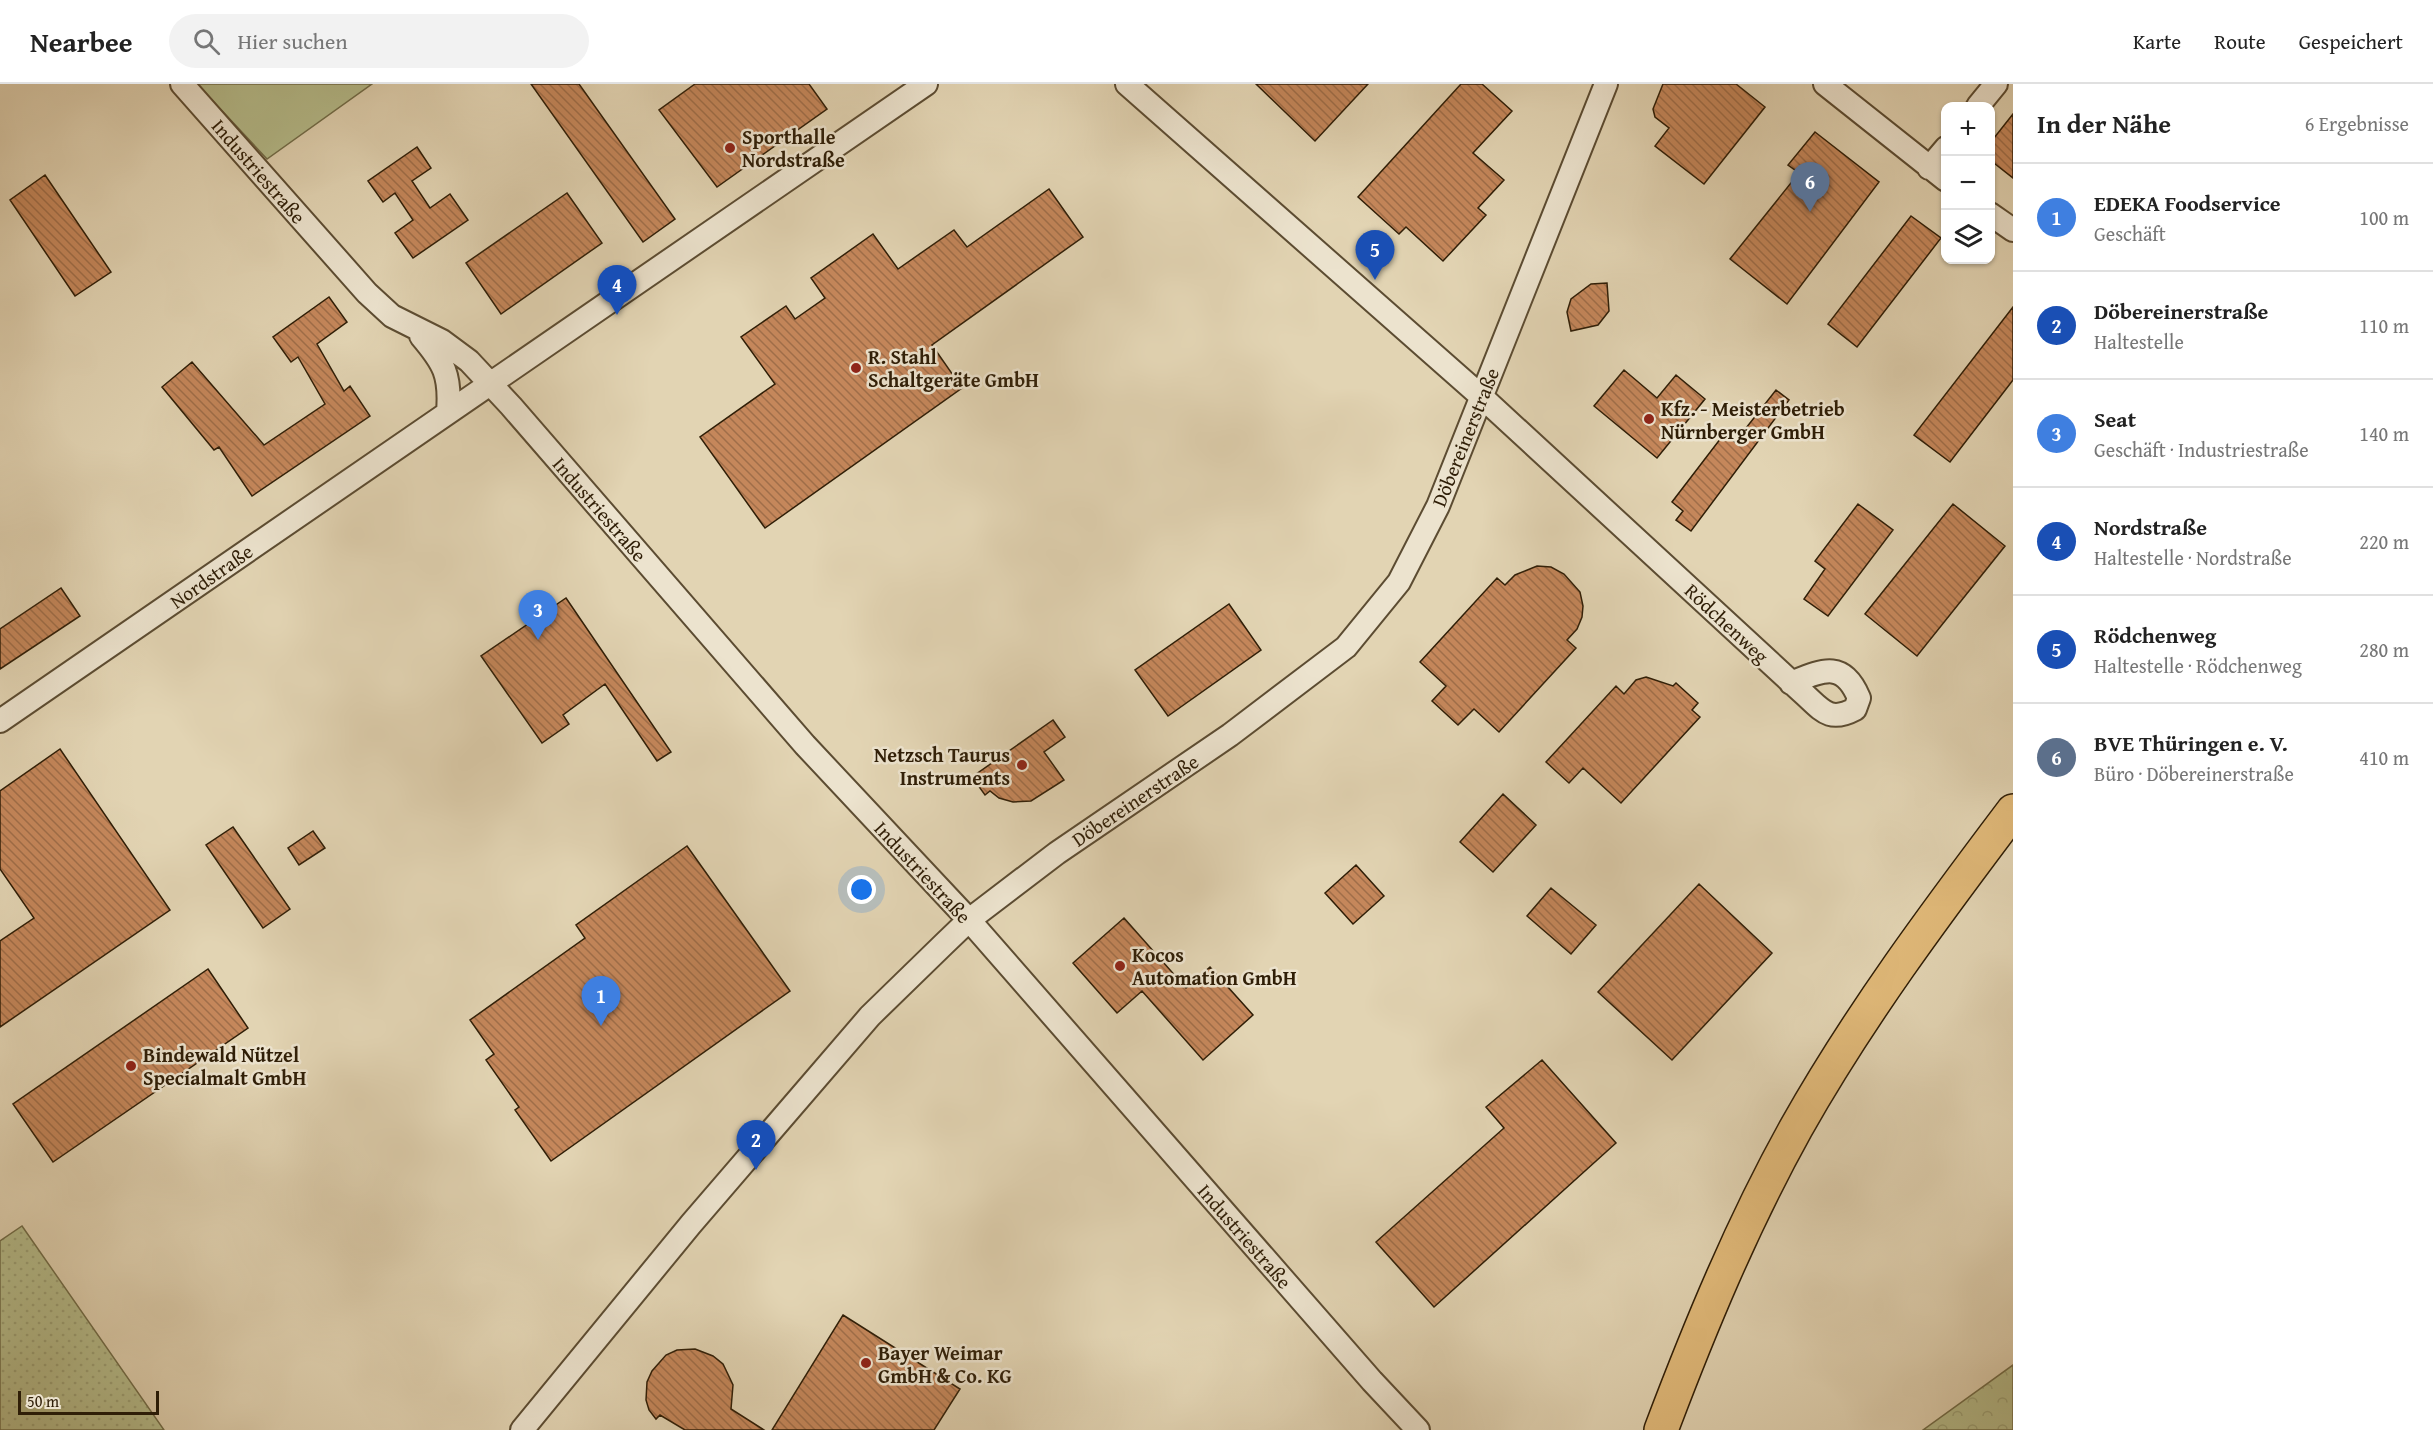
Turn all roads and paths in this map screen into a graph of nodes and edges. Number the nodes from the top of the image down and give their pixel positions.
1 (182, 84) edge
2 (926, 84) edge
3 (1127, 84) edge
4 (1606, 84) edge
5 (1825, 84) edge
6 (1996, 84) edge
7 (1981, 102) edge
8 (1943, 156) edge
9 (1937, 174) edge
10 (1995, 217) edge
11 (2013, 230) edge
12 (416, 330) junction
13 (489, 384) junction
14 (1482, 398) junction
15 (448, 412) junction
16 (1791, 683) dead end
17 (0, 721) edge
18 (2013, 811) edge
19 (969, 920) junction
20 (1690, 1353) junction
21 (522, 1430) edge
22 (1418, 1430) edge
23 (1646, 1430) edge
24 (1661, 1430) edge

1 - 12 street, Industriestraße
2 - 13 street, Nordstraße
3 - 14 street, Rödchenweg
4 - 14 street, Döbereinerstraße
5 - 9 street
6 - 7 street
8 - 9 street
10 - 11 street
12 - 13 street, Industriestraße
12 - 15 street, Industriestraße
13 - 15 street, Nordstraße
13 - 19 street, Industriestraße
14 - 16 street, Rödchenweg
14 - 19 street, Döbereinerstraße
15 - 17 street, Nordstraße
18 - 20 main road
19 - 21 street, Döbereinerstraße
19 - 22 street, Industriestraße
20 - 23 street
20 - 24 main road

